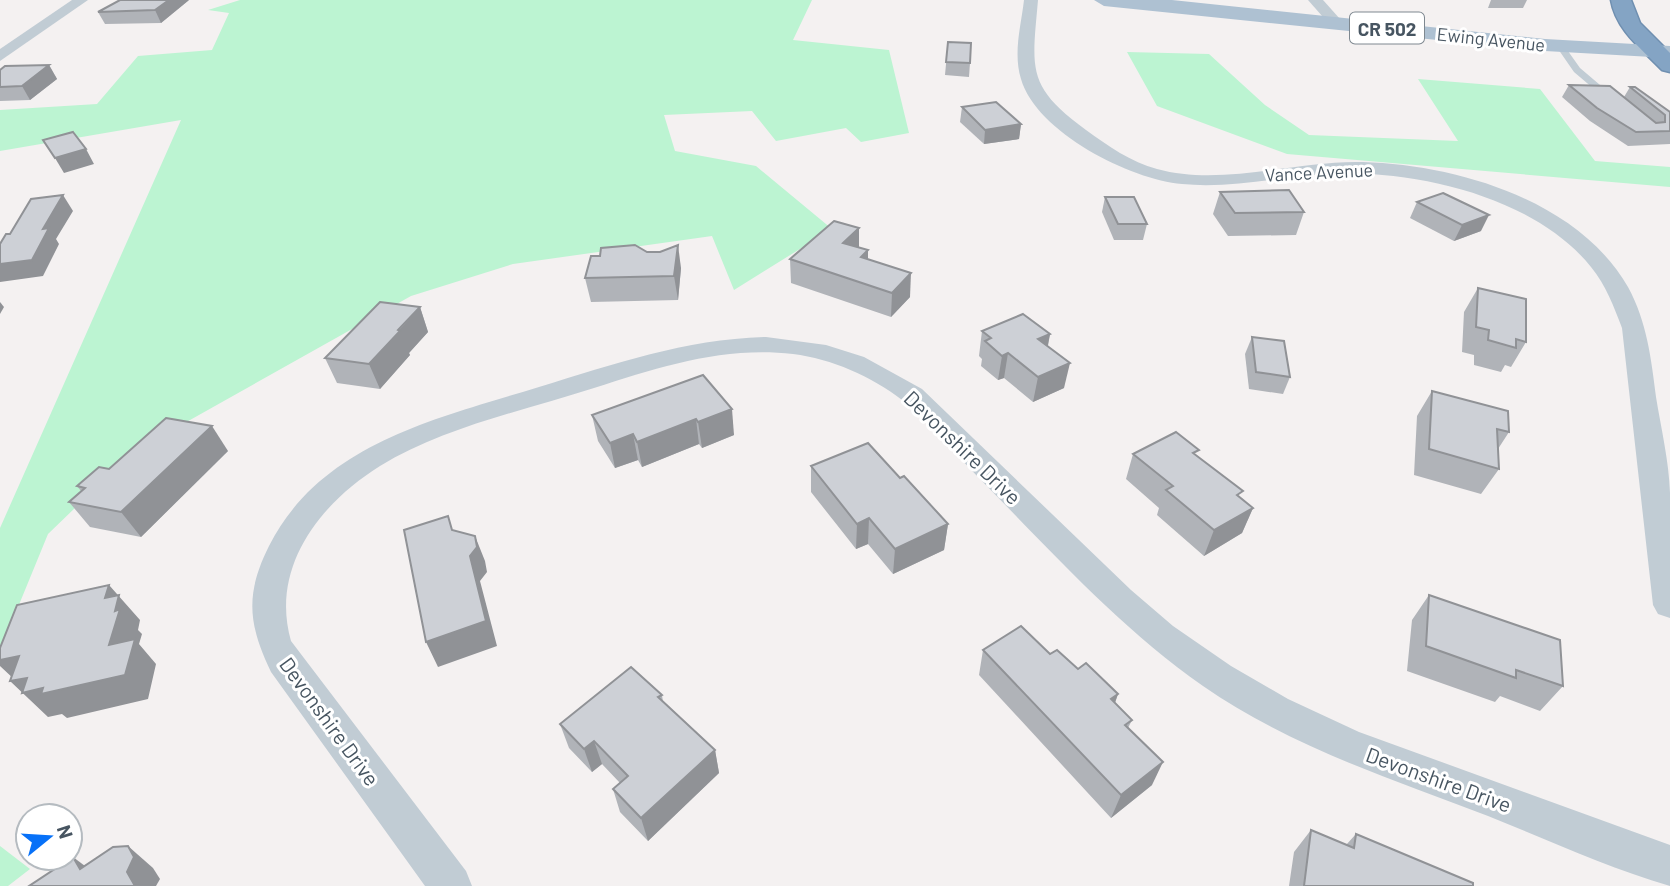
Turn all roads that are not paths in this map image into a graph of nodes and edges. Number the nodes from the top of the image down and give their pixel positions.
1 (81, 0) edge
2 (1031, 0) edge
3 (1104, 0) edge
4 (1315, 0) edge
5 (1621, 0) edge
6 (1335, 22) junction
7 (1560, 46) junction
8 (0, 56) edge
9 (1666, 56) edge
10 (1620, 106) edge
11 (1670, 606) edge
12 (1670, 866) edge
13 (451, 886) edge

1 - 8 street
2 - 11 street, Vance Avenue
3 - 6 main road, Ewing Avenue / CR 502
4 - 6 street
5 - 9 highway
6 - 7 main road, Ewing Avenue / CR 502
7 - 9 main road, Ewing Avenue / CR 502
7 - 10 lane
12 - 13 street, Devonshire Drive

